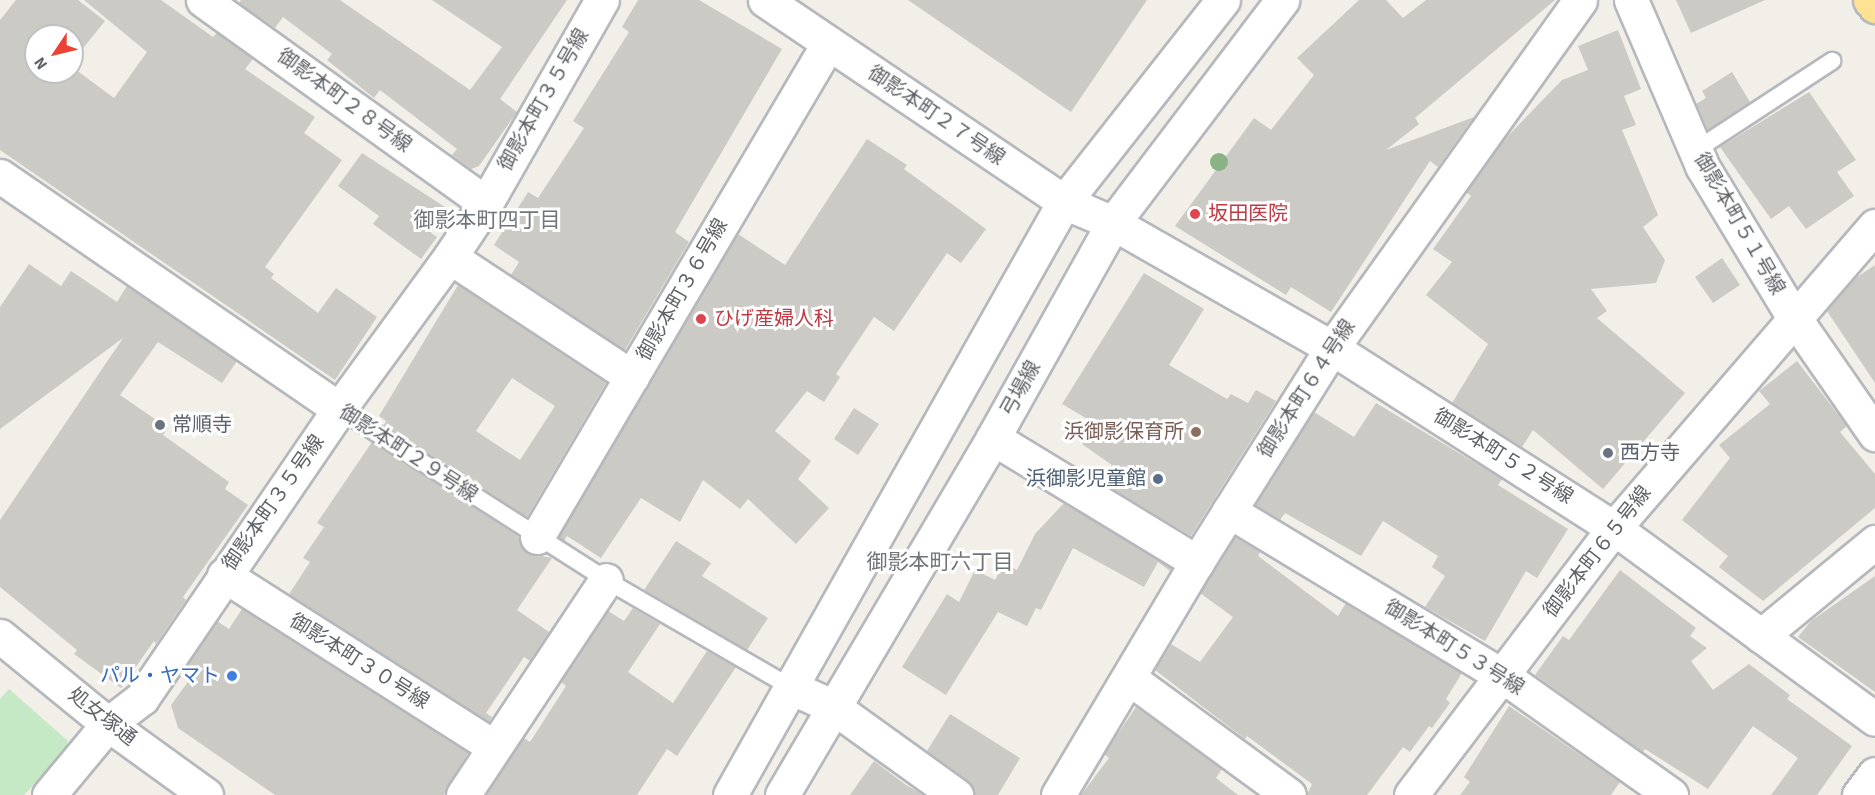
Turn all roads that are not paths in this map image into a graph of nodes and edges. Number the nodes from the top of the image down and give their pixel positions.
1 (202, 0) edge
2 (602, 0) edge
3 (765, 0) edge
4 (1223, 0) edge
5 (1282, 0) edge
6 (1581, 0) edge
7 (1631, 0) edge
8 (1870, 0) edge
9 (1875, 6) edge
10 (828, 44) junction
11 (1832, 61) dead end
12 (1696, 150) junction
13 (0, 176) edge
14 (1064, 202) junction
15 (486, 203) junction
16 (1113, 223) junction
17 (1875, 226) edge
18 (450, 256) junction
19 (1793, 316) junction
20 (1332, 348) junction
21 (632, 377) junction
22 (339, 409) junction
23 (1875, 434) edge
24 (993, 438) junction
25 (1229, 511) junction
26 (1614, 528) junction
27 (537, 537) junction
28 (1875, 542) edge
29 (1197, 562) junction
30 (224, 575) junction
31 (606, 580) junction
32 (0, 636) edge
33 (1761, 636) junction
34 (1503, 676) junction
35 (1129, 678) junction
36 (792, 688) junction
37 (832, 706) junction
38 (1875, 719) edge
39 (108, 724) junction
40 (494, 747) junction
41 (1875, 774) edge
42 (49, 795) edge
43 (206, 795) edge
44 (463, 795) edge
45 (730, 795) edge
46 (782, 795) edge
47 (956, 795) edge
48 (1058, 795) edge
49 (1290, 795) edge
50 (1411, 795) edge
51 (1671, 795) edge
52 (1860, 795) edge

1 - 15 street, 御影本町２８号線
2 - 15 street, 御影本町３５号線
3 - 10 street, 御影本町２７号線
4 - 14 street
5 - 16 street, 弓場線
6 - 20 street, 御影本町６４号線
7 - 12 street, 御影本町５１号線
8 - 9 highway
10 - 14 street, 御影本町２７号線
10 - 21 street, 御影本町３６号線
11 - 12 lane
12 - 19 street, 御影本町５１号線
13 - 22 street, 御影本町２９号線
14 - 16 street, 御影本町２７号線
14 - 36 street
15 - 18 street, 御影本町３５号線
16 - 20 street, 御影本町５２号線
16 - 24 street, 弓場線
17 - 19 street, 御影本町６５号線
18 - 21 street
18 - 22 street, 御影本町３５号線
19 - 23 street, 御影本町５１号線
19 - 26 street, 御影本町６５号線
20 - 25 street, 御影本町６４号線
20 - 26 street, 御影本町５２号線
21 - 27 street, 御影本町３６号線
22 - 27 lane, 御影本町２９号線
22 - 30 street, 御影本町３５号線
24 - 29 street
24 - 37 street, 弓場線
25 - 29 street, 御影本町６４号線
25 - 34 street, 御影本町５３号線
26 - 33 street, 御影本町５２号線
26 - 34 street, 御影本町６５号線
27 - 31 lane, 御影本町２９号線
28 - 33 street
29 - 35 street, 御影本町６４号線
30 - 39 street, 御影本町３５号線
30 - 40 street, 御影本町３０号線
31 - 36 lane, 御影本町２９号線
31 - 40 street
32 - 39 street, 処女塚通
33 - 38 street, 御影本町５２号線
34 - 50 street, 御影本町６５号線
34 - 51 street, 御影本町５３号線
35 - 48 street, 御影本町６４号線
35 - 49 street
36 - 37 street, 御影本町２９号線
36 - 45 street
37 - 46 street, 弓場線
37 - 47 street, 御影本町２９号線
39 - 42 street, 御影本町３５号線
39 - 43 street, 処女塚通
40 - 44 street
41 - 52 street

